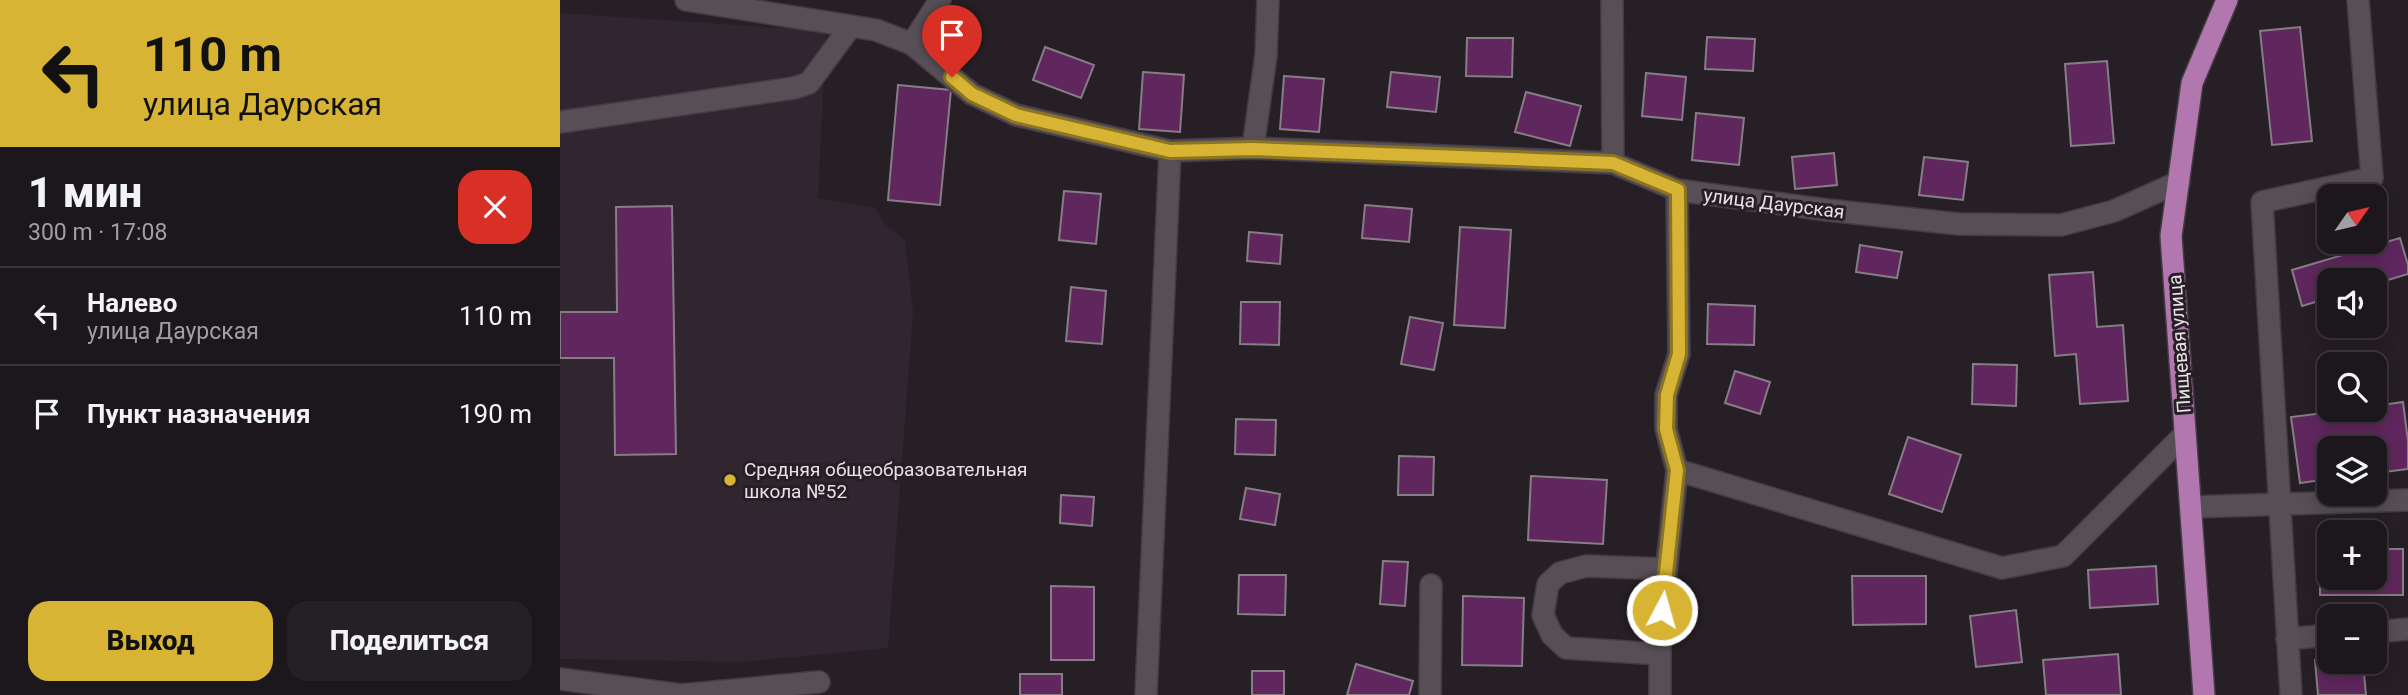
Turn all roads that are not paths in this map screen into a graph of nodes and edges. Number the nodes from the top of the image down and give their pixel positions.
1 (686, 0) edge
2 (940, 0) edge
3 (1268, 0) edge
4 (1612, 0) edge
5 (2227, 0) edge
6 (2358, 0) edge
7 (713, 1) edge
8 (851, 26) junction
9 (912, 44) junction
10 (560, 122) edge
11 (1253, 149) junction
12 (1170, 151) junction
13 (1613, 163) junction
14 (2179, 183) junction
15 (1678, 190) junction
16 (2185, 434) junction
17 (1677, 470) junction
18 (2408, 499) edge
19 (2278, 504) junction
20 (2191, 507) junction
21 (1666, 569) junction
22 (1431, 585) dead end
23 (2408, 629) edge
24 (2387, 631) edge
25 (2317, 636) edge
26 (2287, 639) junction
27 (1660, 654) junction
28 (560, 679) edge
29 (819, 682) dead end
30 (681, 695) edge
31 (1146, 695) edge
32 (1430, 695) edge
33 (1660, 695) edge
34 (2204, 695) edge
35 (2291, 695) edge

1 - 7 street, улица Даурская
2 - 9 street
3 - 11 street
4 - 13 street
5 - 14 main road, Пищевая улица
6 - 19 street
7 - 8 street, улица Даурская
8 - 9 street, улица Даурская
8 - 10 street
9 - 12 street, улица Даурская
11 - 12 street, улица Даурская
11 - 13 street, улица Даурская
12 - 31 street
13 - 15 street, улица Даурская
14 - 15 street, улица Даурская
14 - 16 main road, Пищевая улица
15 - 17 street
16 - 17 street
16 - 20 main road, Пищевая улица
17 - 21 street
18 - 19 street
19 - 20 street
19 - 26 street
20 - 34 main road, Пищевая улица
21 - 27 street
21 - 27 street
22 - 32 street
23 - 24 street
25 - 26 street
26 - 35 street
27 - 33 street
28 - 30 street
29 - 30 street

